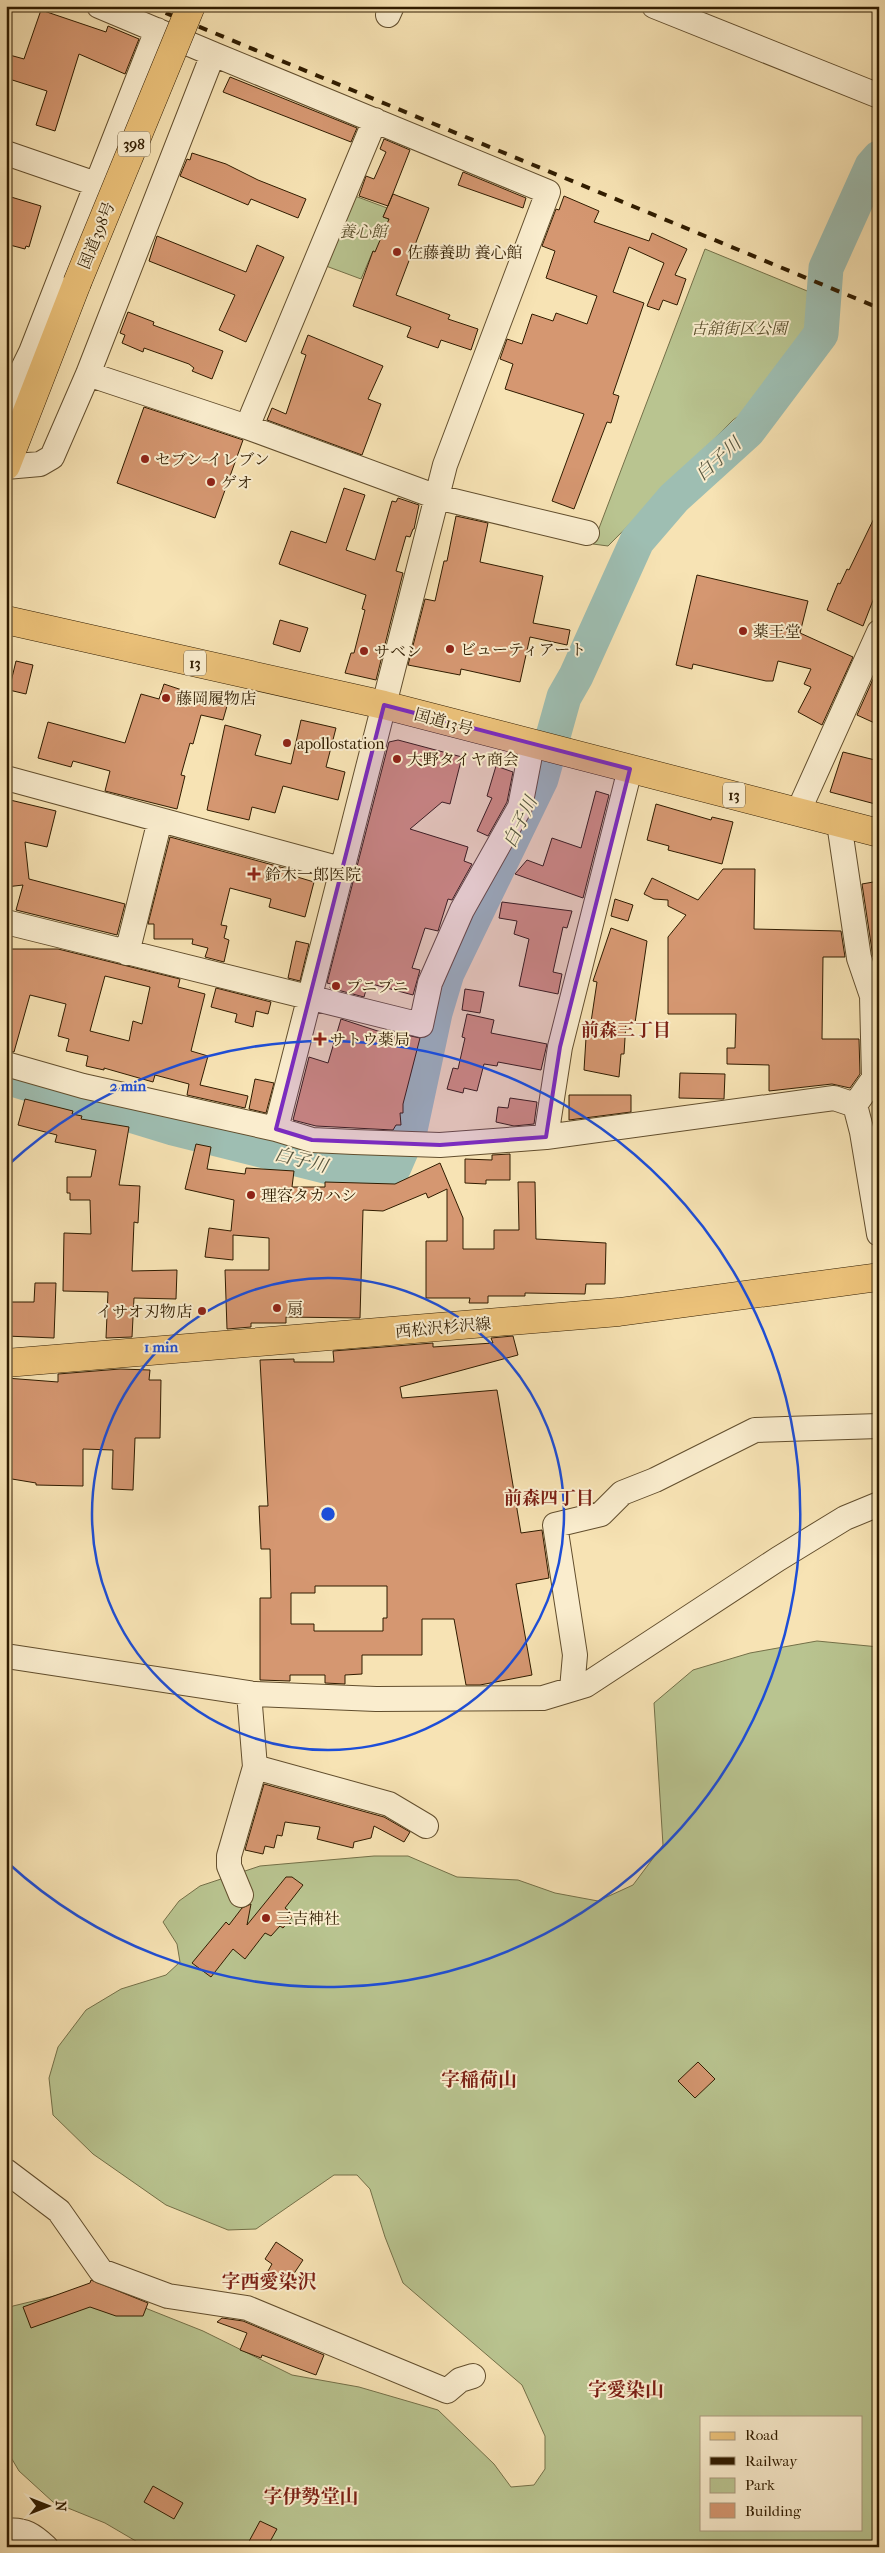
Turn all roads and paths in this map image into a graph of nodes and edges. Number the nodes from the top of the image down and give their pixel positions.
1 (99, 6) edge
2 (191, 6) edge
3 (654, 6) edge
4 (157, 30) junction
5 (213, 54) junction
6 (879, 96) edge
7 (375, 120) junction
8 (6, 153) edge
9 (96, 184) junction
10 (88, 374) junction
11 (6, 403) edge
12 (247, 427) junction
13 (6, 467) edge
14 (437, 497) junction
15 (587, 533) dead end
16 (6, 620) edge
17 (879, 632) edge
18 (384, 705) junction
19 (532, 745) junction
20 (630, 769) junction
21 (6, 778) edge
22 (798, 812) junction
23 (160, 820) junction
24 (839, 823) junction
25 (879, 833) edge
26 (341, 869) junction
27 (6, 922) edge
28 (127, 953) junction
29 (308, 999) junction
30 (6, 1064) edge
31 (855, 1105) junction
32 (276, 1129) junction
33 (546, 1137) junction
34 (879, 1234) edge
35 (879, 1277) edge
36 (6, 1363) edge
37 (879, 1426) edge
38 (879, 1504) edge
39 (6, 1656) edge
40 (572, 1689) junction
41 (249, 1693) junction
42 (255, 1767) junction
43 (426, 1826) dead end
44 (241, 1895) dead end
45 (6, 2171) edge
46 (473, 2376) dead end
47 (6, 2531) edge
48 (46, 2547) edge

1 - 4 street
2 - 13 main road, 国道398号 / 398, bridge
3 - 6 street
4 - 5 street
4 - 9 street
5 - 7 street
5 - 10 street
7 - 12 street
7 - 14 street
8 - 9 street
9 - 11 street
10 - 12 street
10 - 13 street
12 - 14 street
14 - 15 street
14 - 18 street
16 - 18 main road, 国道13号 / 13
17 - 22 street
18 - 19 main road, 国道13号 / 13
18 - 26 street
19 - 20 main road, 国道13号 / 13
19 - 29 street
20 - 22 main road, 国道13号 / 13
20 - 33 street
21 - 23 street
22 - 24 main road, 国道13号 / 13
23 - 26 street
23 - 28 street
24 - 25 main road, 国道13号 / 13
24 - 31 street
26 - 29 street
27 - 28 street
28 - 29 street
29 - 32 street
30 - 32 street
31 - 33 street
31 - 34 street
32 - 33 street
35 - 36 main road, 西松沢杉沢線
37 - 40 street
38 - 40 street
39 - 41 street
40 - 41 street
41 - 42 street
42 - 43 street
42 - 44 street
45 - 46 street
47 - 48 street

